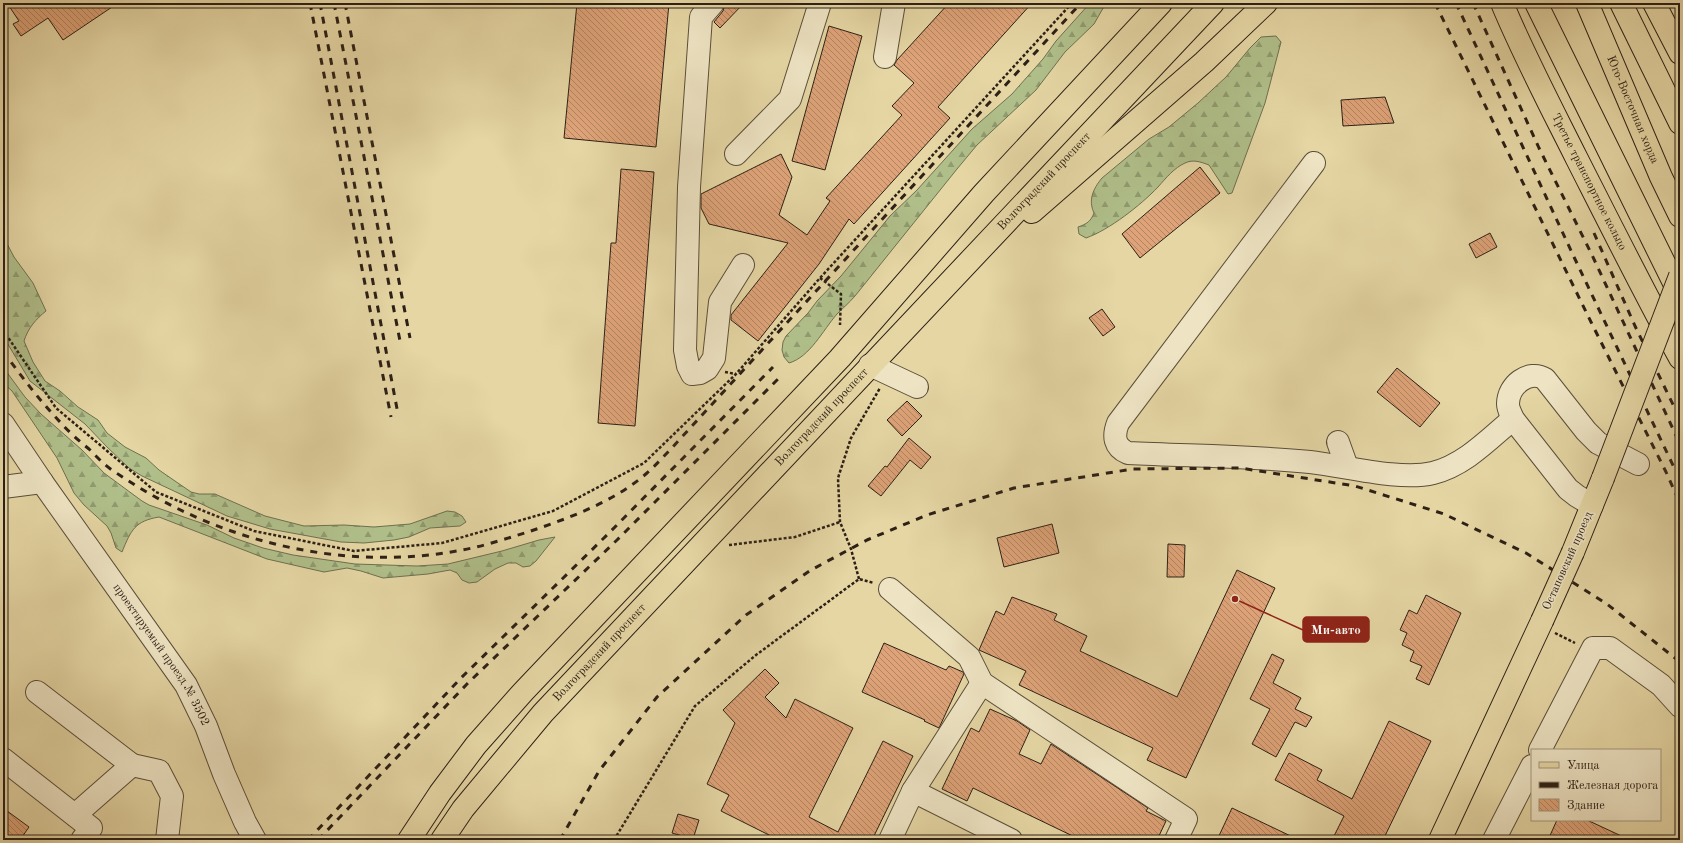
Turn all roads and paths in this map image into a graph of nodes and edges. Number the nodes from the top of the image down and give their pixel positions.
1 (713, 3) edge
2 (820, 3) edge
3 (894, 3) edge
4 (1072, 3) edge
5 (1161, 3) edge
6 (1213, 3) edge
7 (1266, 3) edge
8 (1502, 3) edge
9 (1536, 3) edge
10 (1587, 3) edge
11 (1621, 3) edge
12 (1654, 3) edge
13 (1680, 53) edge
14 (885, 56) dead end
15 (1680, 123) edge
16 (736, 154) dead end
17 (1314, 163) dead end
18 (1680, 216) edge
19 (743, 265) dead end
20 (1675, 275) edge
21 (820, 278) junction
22 (1680, 295) edge
23 (932, 300) junction
24 (840, 325) dead end
25 (3, 330) edge
26 (1680, 358) edge
27 (879, 370) junction
28 (917, 387) dead end
29 (1513, 419) junction
30 (3, 424) edge
31 (1338, 442) dead end
32 (1638, 464) dead end
33 (1347, 467) junction
34 (42, 482) junction
35 (3, 487) edge
36 (1592, 505) junction
37 (840, 522) junction
38 (729, 545) dead end
39 (860, 579) junction
40 (890, 589) joint
41 (1547, 626) junction
42 (1573, 642) dead end
43 (982, 683) junction
44 (37, 692) dead end
45 (1680, 706) edge
46 (1541, 749) edge
47 (3, 759) edge
48 (132, 765) junction
49 (1531, 768) edge
50 (913, 790) junction
51 (75, 815) junction
52 (82, 840) edge
53 (167, 840) edge
54 (255, 840) edge
55 (409, 840) edge
56 (442, 840) edge
57 (614, 840) edge
58 (890, 840) edge
59 (1011, 840) edge
60 (1176, 840) edge
61 (1440, 840) edge
62 (1494, 840) edge

1 - 19 street
2 - 16 street
3 - 14 street
4 - 21 path
5 - 55 main road
6 - 23 main road, Волгоградский проспект
7 - 23 main road
8 - 26 main road, Третье транспортное кольцо
9 - 20 main road
10 - 18 main road, Юго-Восточная хорда
11 - 15 main road
12 - 13 main road
17 - 33 street
20 - 22 main road
20 - 36 main road, Остаповский проезд, bridge
21 - 24 path
21 - 25 path
23 - 27 main road, Волгоградский проспект
27 - 28 street
27 - 37 path
27 - 56 main road, Волгоградский проспект
29 - 32 street
29 - 33 street
29 - 36 street
30 - 34 street, проектируемый проезд № 3502
31 - 33 street
34 - 35 street
34 - 54 street, проектируемый проезд № 3502
36 - 41 main road, Остаповский проезд, bridge
37 - 38 path
37 - 39 path
39 - 40 path
39 - 57 path
40 - 43 street
41 - 42 path
41 - 61 main road, Остаповский проезд
43 - 50 street
43 - 60 street
44 - 48 street
45 - 46 street
47 - 51 street
48 - 51 street
48 - 53 street
49 - 62 street
50 - 58 street
50 - 59 street
51 - 52 street

